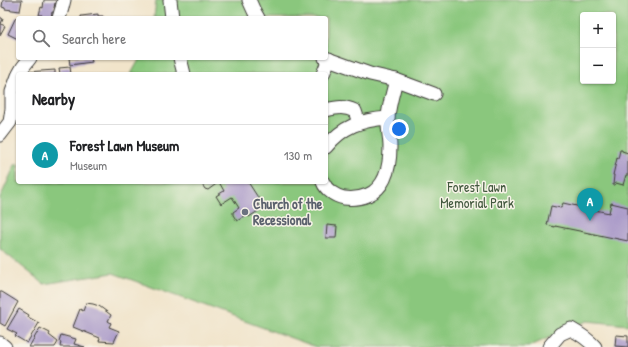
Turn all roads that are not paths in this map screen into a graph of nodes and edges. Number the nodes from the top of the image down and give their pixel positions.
1 (64, 0) edge
2 (170, 0) edge
3 (249, 0) edge
4 (60, 16) edge
5 (172, 16) edge
6 (257, 16) edge
7 (328, 59) edge
8 (28, 60) edge
9 (180, 60) edge
10 (327, 60) edge
11 (20, 72) edge
12 (184, 72) edge
13 (324, 72) edge
14 (396, 80) junction
15 (16, 81) edge
16 (434, 94) dead end
17 (328, 110) edge
18 (388, 118) junction
19 (359, 123) junction
20 (0, 135) edge
21 (328, 145) edge
22 (324, 184) edge
23 (0, 343) edge
24 (5, 347) edge
25 (549, 347) edge
26 (595, 347) edge

1 - 4 street
2 - 5 street
3 - 6 street
7 - 14 street
8 - 11 street
9 - 12 street
10 - 13 street
14 - 16 street
14 - 18 street
15 - 20 street
17 - 19 street
18 - 19 street
18 - 22 street
19 - 21 street
23 - 24 street
25 - 26 street

